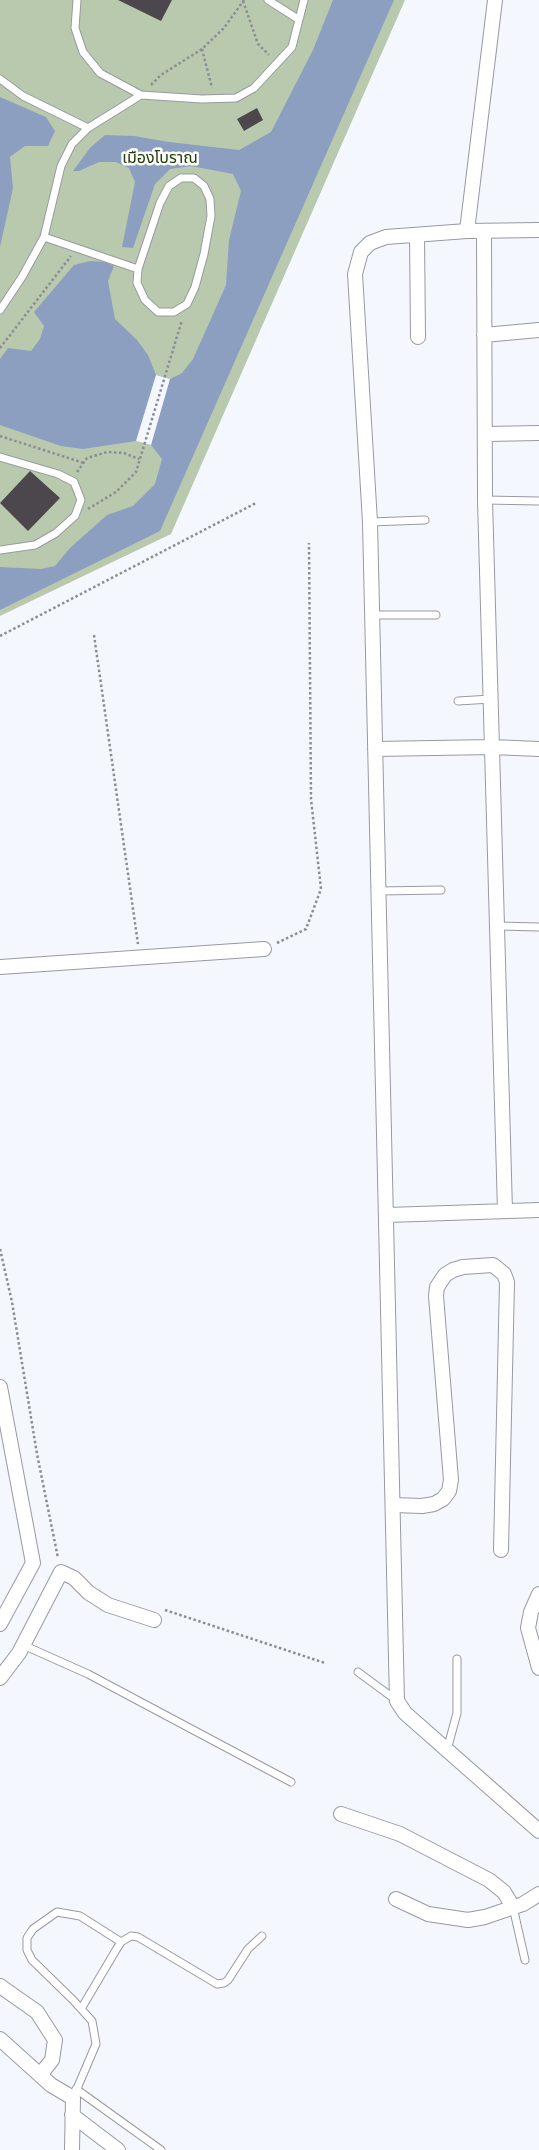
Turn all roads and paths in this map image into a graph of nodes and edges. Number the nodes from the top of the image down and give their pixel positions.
1 (77, 0) edge
2 (268, 0) edge
3 (304, 0) edge
4 (495, 0) edge
5 (244, 1) edge
6 (298, 19) junction
7 (202, 49) junction
8 (277, 64) junction
9 (0, 79) edge
10 (141, 95) junction
11 (214, 99) junction
12 (88, 128) junction
13 (539, 230) edge
14 (467, 231) junction
15 (484, 232) junction
16 (417, 235) junction
17 (44, 237) junction
18 (77, 248) junction
19 (138, 269) junction
20 (187, 304) junction
21 (0, 310) edge
22 (539, 330) edge
23 (484, 335) junction
24 (418, 337) dead end
25 (0, 348) edge
26 (539, 433) edge
27 (486, 434) junction
28 (0, 436) edge
29 (0, 457) edge
30 (139, 459) junction
31 (84, 463) junction
32 (71, 481) junction
33 (485, 500) junction
34 (539, 501) edge
35 (256, 503) dead end
36 (76, 516) junction
37 (425, 520) dead end
38 (370, 522) junction
39 (309, 543) dead end
40 (0, 550) edge
41 (372, 615) junction
42 (436, 615) dead end
43 (94, 635) dead end
44 (0, 636) edge
45 (491, 699) junction
46 (458, 701) dead end
47 (492, 747) junction
48 (539, 748) edge
49 (376, 749) junction
50 (441, 890) dead end
51 (379, 891) junction
52 (498, 926) junction
53 (539, 927) edge
54 (264, 949) joint
55 (140, 957) junction
56 (0, 966) edge
57 (539, 1210) edge
58 (505, 1211) junction
59 (387, 1215) junction
60 (0, 1250) edge
61 (0, 1387) edge
62 (394, 1505) junction
63 (501, 1550) dead end
64 (61, 1572) junction
65 (539, 1594) edge
66 (148, 1618) joint
67 (0, 1624) edge
68 (23, 1645) junction
69 (457, 1659) dead end
70 (326, 1663) dead end
71 (539, 1668) edge
72 (358, 1672) dead end
73 (0, 1678) edge
74 (397, 1701) junction
75 (447, 1750) junction
76 (291, 1782) dead end
77 (341, 1814) dead end
78 (539, 1831) edge
79 (539, 1894) edge
80 (396, 1899) dead end
81 (518, 1906) junction
82 (262, 1936) dead end
83 (121, 1942) junction
84 (525, 1960) dead end
85 (0, 1986) edge
86 (82, 2009) junction
87 (0, 2039) edge
88 (40, 2075) junction
89 (74, 2093) junction
90 (72, 2115) junction
91 (72, 2150) edge
92 (118, 2150) edge
93 (162, 2150) edge

1 - 10 lane
2 - 6 lane
3 - 6 lane
4 - 14 street
5 - 7 path
5 - 8 path
6 - 8 lane
7 - 10 path
7 - 11 path
8 - 11 lane
9 - 12 lane
10 - 11 lane
10 - 12 lane
12 - 17 lane
13 - 15 street
14 - 15 street
14 - 16 street
15 - 23 street
16 - 24 street
16 - 38 street
17 - 18 lane
17 - 21 lane
18 - 19 lane
18 - 25 path
19 - 20 lane
19 - 20 lane
20 - 30 path
22 - 23 street
23 - 27 street
26 - 27 street
27 - 33 street
28 - 31 path
29 - 32 lane
30 - 31 path
30 - 36 path
31 - 32 path
32 - 36 lane
33 - 34 lane
33 - 45 street
35 - 44 path
36 - 40 lane
37 - 38 lane
38 - 41 street
39 - 54 path
41 - 42 lane
41 - 49 street
43 - 55 path
45 - 46 lane
45 - 47 street
47 - 48 street
47 - 49 street
47 - 52 street
49 - 51 street
50 - 51 lane
51 - 59 street
52 - 53 lane
52 - 58 street
54 - 55 street
55 - 56 street
57 - 58 street
58 - 59 street
59 - 62 street
60 - 64 path
61 - 67 street
62 - 63 street
62 - 74 street
64 - 66 street
64 - 68 street
65 - 71 street
66 - 70 path
68 - 73 street
68 - 76 lane
69 - 75 lane
72 - 74 lane
74 - 75 street
75 - 78 street
77 - 81 street
79 - 81 street
80 - 81 street
81 - 84 lane
82 - 83 lane
83 - 86 lane
83 - 86 lane
85 - 88 street
86 - 89 lane
87 - 88 street
88 - 89 street
89 - 90 street
89 - 93 lane
90 - 91 street
90 - 92 street

